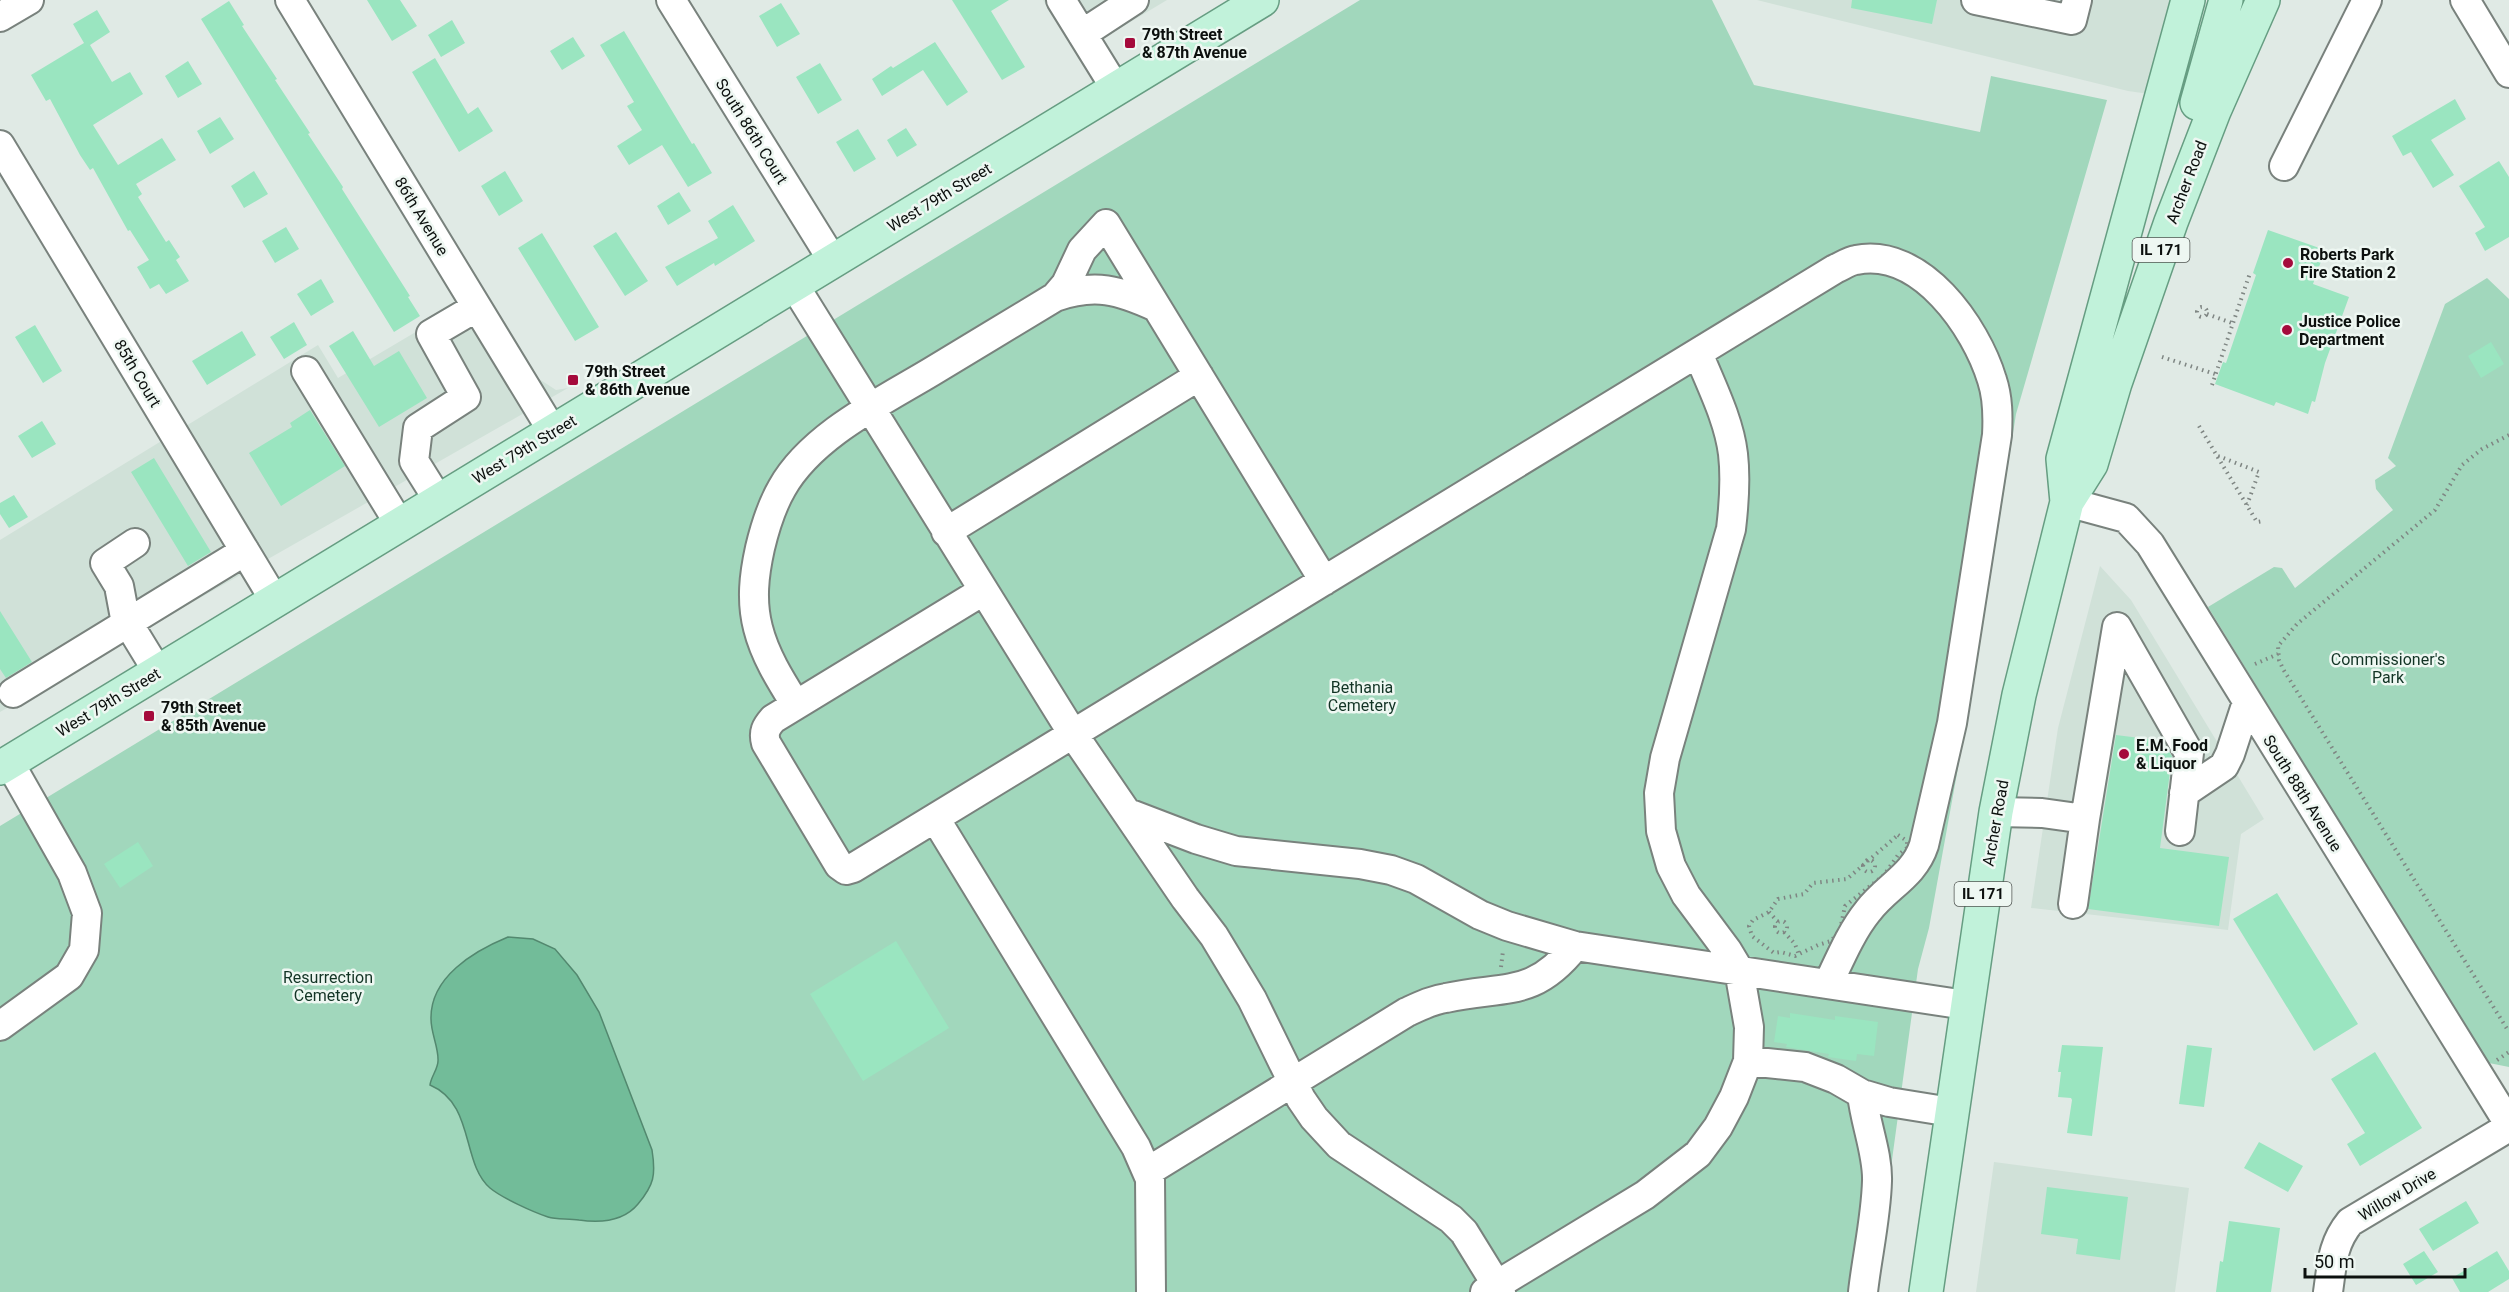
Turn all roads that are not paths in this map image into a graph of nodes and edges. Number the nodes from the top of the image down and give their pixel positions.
1 (28, 0) edge
2 (290, 0) edge
3 (670, 0) edge
4 (1061, 0) edge
5 (1134, 0) edge
6 (1262, 0) edge
7 (1976, 0) edge
8 (2076, 0) edge
9 (2188, 0) edge
10 (2226, 0) edge
11 (2263, 0) edge
12 (2367, 0) edge
13 (2464, 0) edge
14 (0, 17) edge
15 (1082, 34) junction
16 (2509, 73) edge
17 (1116, 89) junction
18 (0, 145) edge
19 (2284, 166) dead end
20 (2171, 222) junction
21 (833, 261) junction
22 (794, 285) junction
23 (1055, 297) junction
24 (477, 307) junction
25 (1156, 307) junction
26 (1698, 353) junction
27 (306, 371) dead end
28 (1199, 376) junction
29 (870, 408) junction
30 (553, 432) junction
31 (439, 501) junction
32 (2067, 502) junction
33 (400, 525) junction
34 (946, 532) junction
35 (135, 543) dead end
36 (245, 551) junction
37 (1324, 581) junction
38 (983, 591) junction
39 (275, 601) junction
40 (129, 624) junction
41 (158, 672) junction
42 (13, 693) dead end
43 (2247, 702) junction
44 (796, 705) junction
45 (1073, 734) junction
46 (2, 766) edge
47 (2184, 794) junction
48 (1996, 812) junction
49 (1128, 813) junction
50 (935, 818) junction
51 (2085, 819) junction
52 (2180, 831) dead end
53 (2073, 904) dead end
54 (1575, 946) junction
55 (1739, 970) junction
56 (1828, 984) junction
57 (1966, 1005) junction
58 (0, 1026) edge
59 (1748, 1060) junction
60 (1293, 1082) junction
61 (2499, 1086) edge
62 (1862, 1094) junction
63 (1951, 1112) junction
64 (2509, 1125) edge
65 (1147, 1172) junction
66 (1495, 1290) edge
67 (1151, 1292) edge
68 (1863, 1292) edge
69 (1926, 1292) edge
70 (2328, 1292) edge

1 - 14 street
2 - 24 street, 86th Avenue
3 - 21 street, South 86th Court
4 - 15 street
5 - 15 street
6 - 17 main road, West 79th Street
7 - 8 street
9 - 32 main road, Archer Road / IL 171
10 - 20 main road
11 - 20 main road, Archer Road / IL 171
12 - 19 street
13 - 16 street
15 - 17 street
17 - 21 main road, West 79th Street
18 - 36 street, 85th Court
20 - 32 main road, Archer Road / IL 171
21 - 22 main road, West 79th Street
22 - 29 street
22 - 30 main road, West 79th Street
23 - 25 street
23 - 25 street
23 - 29 street
24 - 30 street, 86th Avenue
24 - 31 street
25 - 28 street
26 - 37 street
26 - 55 street
26 - 56 street
27 - 33 street
28 - 34 street
28 - 37 street
29 - 34 street
29 - 44 street
30 - 31 main road, West 79th Street
31 - 33 main road, West 79th Street
32 - 43 street, South 88th Avenue
32 - 48 main road, Archer Road / IL 171
33 - 39 main road, West 79th Street
34 - 38 street
35 - 40 street
36 - 39 street, 85th Court
36 - 40 street
37 - 45 street
38 - 44 street
38 - 45 street
39 - 41 main road, West 79th Street
40 - 41 street
40 - 42 street
41 - 46 main road, West 79th Street
43 - 47 street
43 - 61 street, South 88th Avenue
44 - 50 street
45 - 49 street
45 - 50 street
46 - 58 street
47 - 51 street
47 - 52 street
48 - 51 street
48 - 57 main road, Archer Road / IL 171
49 - 54 street
49 - 60 street
50 - 65 street
51 - 53 street
54 - 55 street
54 - 60 street
55 - 56 street
55 - 59 street
56 - 57 street
57 - 63 main road, Archer Road / IL 171
59 - 62 street
59 - 66 street
60 - 65 street
60 - 66 street
61 - 64 street, South 88th Avenue
62 - 63 street
62 - 68 street
63 - 69 main road, Archer Road / IL 171
64 - 70 street, Willow Drive
65 - 67 street

